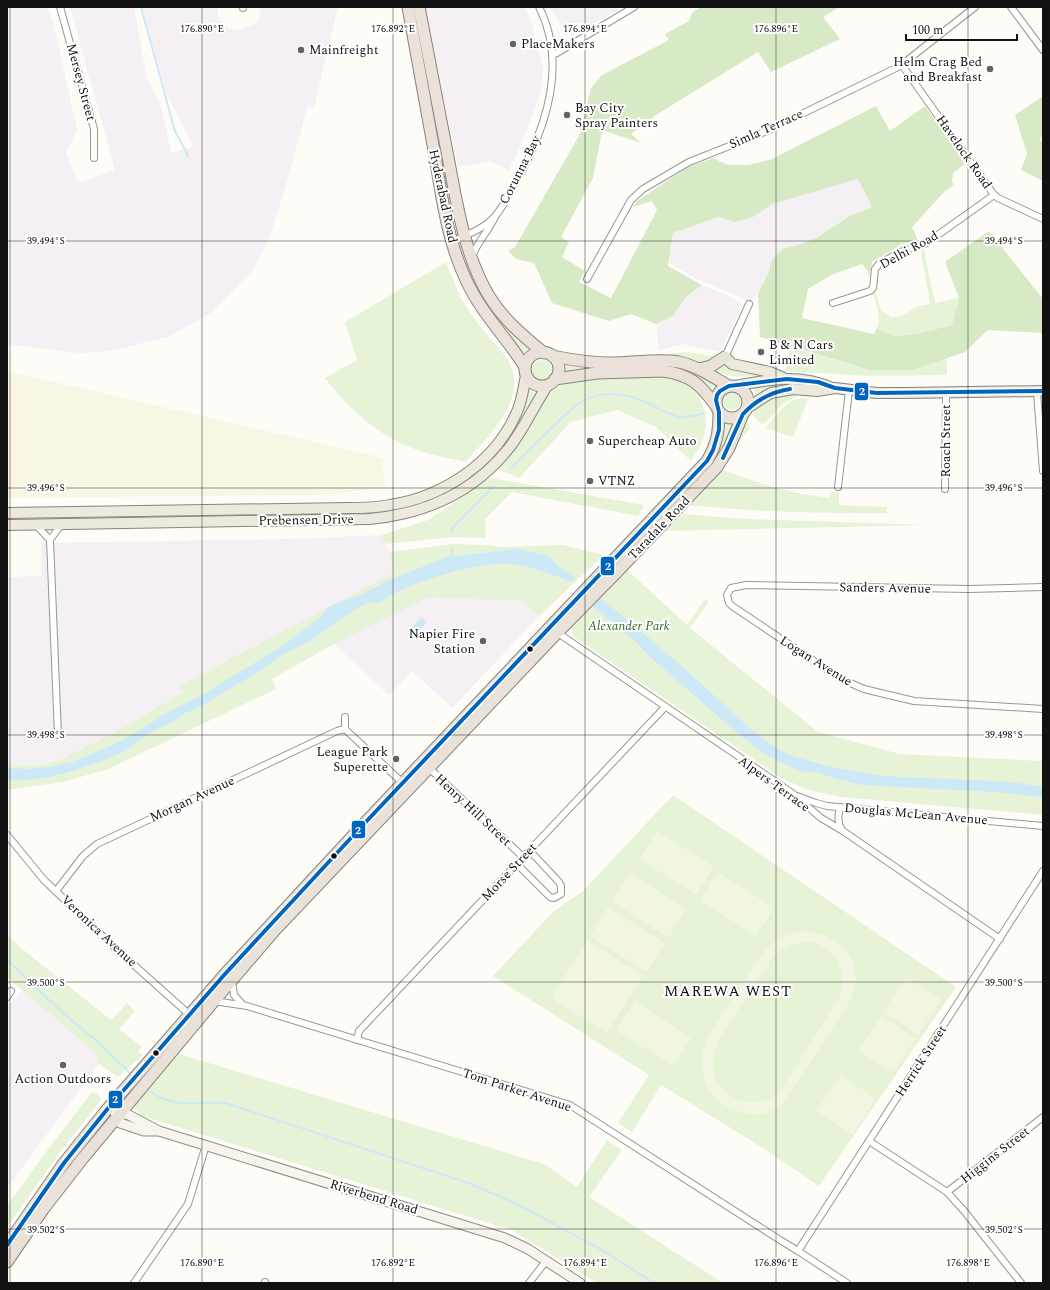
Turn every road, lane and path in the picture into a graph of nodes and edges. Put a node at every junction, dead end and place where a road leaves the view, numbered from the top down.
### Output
1 (60, 7) edge
2 (408, 7) edge
3 (419, 7) edge
4 (539, 7) edge
5 (634, 7) edge
6 (975, 7) edge
7 (1011, 7) edge
8 (1043, 50) edge
9 (552, 55) junction
10 (902, 65) junction
11 (94, 158) dead end
12 (994, 195) junction
13 (496, 216) junction
14 (1043, 218) edge
15 (464, 236) junction
16 (452, 242) junction
17 (472, 258) junction
18 (588, 279) dead end
19 (833, 303) dead end
20 (748, 304) dead end
21 (548, 355) junction
22 (725, 357) junction
23 (699, 369) junction
24 (526, 372) junction
25 (787, 379) junction
26 (551, 382) junction
27 (732, 386) junction
28 (835, 388) junction
29 (849, 390) junction
30 (1040, 391) edge
31 (946, 393) junction
32 (718, 409) junction
33 (745, 411) junction
34 (1043, 471) edge
35 (838, 487) dead end
36 (945, 489) dead end
37 (7, 513) edge
38 (36, 525) junction
39 (61, 525) junction
40 (7, 526) edge
41 (50, 540) junction
42 (1043, 587) edge
43 (729, 590) joint
44 (554, 630) junction
45 (665, 707) junction
46 (1043, 709) edge
47 (345, 717) dead end
48 (345, 729) junction
49 (58, 735) dead end
50 (426, 765) junction
51 (406, 786) junction
52 (792, 793) junction
53 (840, 807) junction
54 (1043, 826) edge
55 (843, 832) junction
56 (7, 835) edge
57 (530, 851) junction
58 (523, 857) junction
59 (517, 864) junction
60 (1043, 871) edge
61 (56, 891) junction
62 (1000, 939) junction
63 (232, 980) junction
64 (214, 1001) junction
65 (242, 1004) junction
66 (193, 1018) junction
67 (357, 1040) junction
68 (109, 1107) junction
69 (118, 1115) junction
70 (1043, 1117) edge
71 (869, 1141) junction
72 (206, 1145) junction
73 (947, 1192) junction
74 (7, 1246) edge
75 (798, 1250) junction
76 (546, 1261) junction
77 (7, 1262) edge
78 (134, 1283) edge
79 (529, 1283) edge
80 (580, 1283) edge
81 (847, 1283) edge
82 (1021, 1283) edge

1 - 11 street, Mersey Street
2 - 16 highway, Hyderabad Road
3 - 15 highway, Hyderabad Road
4 - 9 street, Corunna Bay
5 - 9 street
6 - 10 street, Simla Terrace
7 - 8 street
9 - 13 street, Corunna Bay
10 - 12 street, Havelock Road
10 - 18 street, Simla Terrace
12 - 14 street, Havelock Road
12 - 19 street, Delhi Road
13 - 15 street, Corunna Bay
13 - 17 street, Corunna Bay
15 - 16 street, Corunna Bay
15 - 17 highway, Hyderabad Road
16 - 24 highway, Hyderabad Road
17 - 21 highway, Hyderabad Road
20 - 22 street
21 - 23 highway, Hyderabad Road
21 - 24 highway
21 - 26 highway
22 - 23 highway
22 - 25 main road
23 - 27 highway, Hyderabad Road
24 - 26 highway
24 - 37 main road, Prebensen Drive
25 - 27 main road
25 - 28 main road
26 - 32 highway
26 - 39 main road, Prebensen Drive
27 - 32 highway
27 - 33 highway
28 - 29 main road
28 - 33 main road
29 - 31 main road
29 - 35 street
30 - 31 main road
30 - 34 street
31 - 36 street, Roach Street
32 - 33 highway
32 - 44 highway, Taradale Road
33 - 44 highway, Taradale Road
38 - 39 main road, Prebensen Drive
38 - 40 main road, Prebensen Drive
38 - 41 street
39 - 41 street
41 - 49 street
42 - 43 street, Sanders Avenue
43 - 46 street, Logan Avenue
44 - 45 street, Alpers Terrace
44 - 50 highway, Taradale Road
45 - 52 street, Alpers Terrace
45 - 57 street, Morse Street
47 - 48 street
48 - 51 street
48 - 61 street, Morgan Avenue
50 - 51 highway, Taradale Road
50 - 58 street, Henry Hill Street
51 - 63 highway, Taradale Road
51 - 66 highway, Taradale Road
52 - 53 street, Douglas McLean Avenue
52 - 55 street, Alpers Terrace
53 - 54 street, Douglas McLean Avenue
53 - 55 street
55 - 62 street, Alpers Terrace
56 - 61 street, Veronica Avenue
57 - 58 street, Morse Street
57 - 59 street
58 - 59 street, Morse Street
59 - 67 street, Morse Street
60 - 62 street, Herrick Street
61 - 66 street, Veronica Avenue
62 - 71 street, Herrick Street
63 - 64 highway, Taradale Road
63 - 65 street
64 - 65 street, Tom Parker Avenue
64 - 66 highway, Taradale Road
65 - 67 street, Tom Parker Avenue
66 - 68 highway, Taradale Road
66 - 69 highway, Taradale Road
67 - 75 street, Tom Parker Avenue
68 - 69 street, Riverbend Road
68 - 74 highway, Taradale Road
69 - 72 street, Riverbend Road
69 - 77 highway, Taradale Road
70 - 73 street, Higgins Street
71 - 73 street
71 - 75 street, Herrick Street
72 - 76 street, Riverbend Road
72 - 78 street
73 - 82 street
75 - 81 street, Tom Parker Avenue
76 - 79 street
76 - 80 street, Riverbend Road

